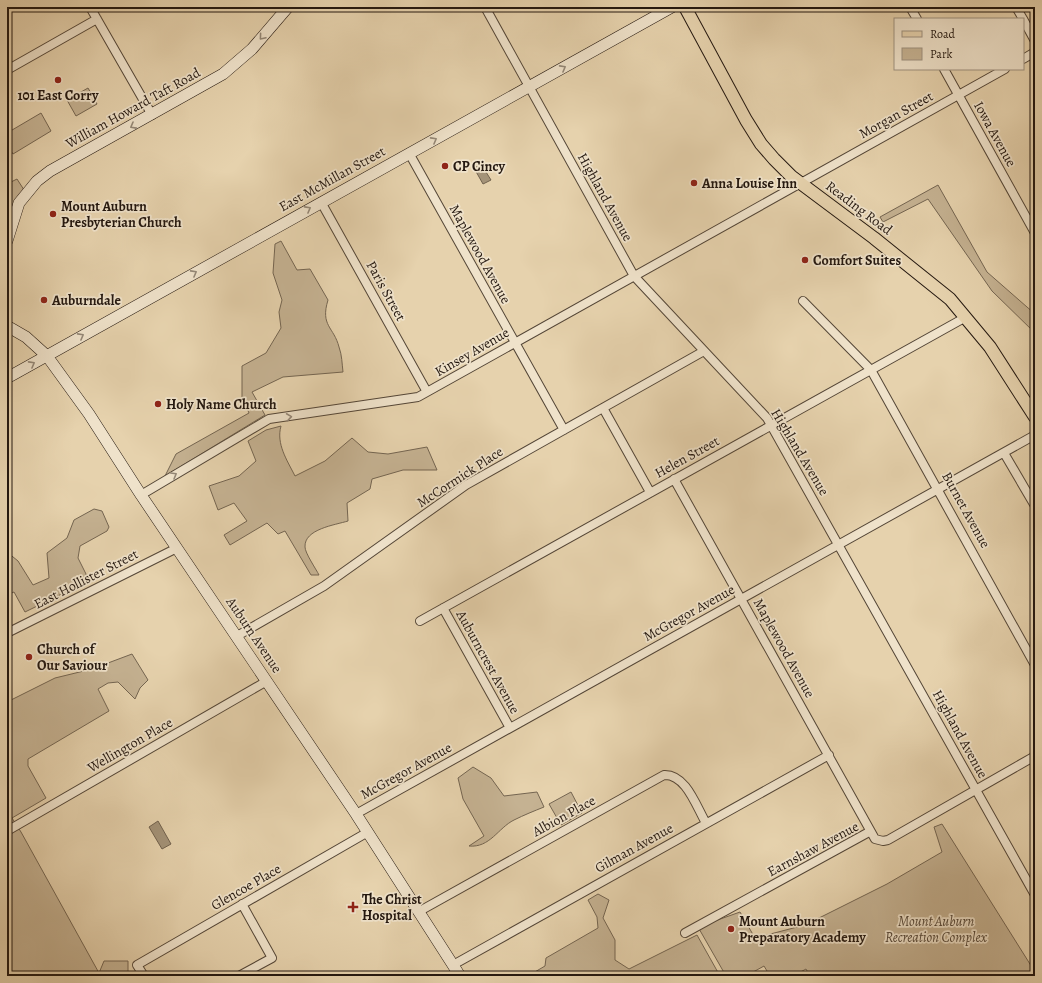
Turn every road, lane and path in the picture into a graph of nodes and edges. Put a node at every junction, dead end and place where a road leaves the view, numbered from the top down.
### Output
1 (90, 7) edge
2 (288, 7) edge
3 (485, 7) edge
4 (672, 7) edge
5 (910, 7) edge
6 (1016, 7) edge
7 (685, 8) edge
8 (916, 18) edge
9 (1022, 18) edge
10 (97, 19) junction
11 (1024, 21) edge
12 (1035, 41) edge
13 (1035, 52) edge
14 (1024, 58) edge
15 (7, 70) edge
16 (945, 70) edge
17 (1002, 70) edge
18 (529, 87) junction
19 (959, 95) junction
20 (152, 115) junction
21 (409, 153) junction
22 (801, 183) junction
23 (321, 202) junction
24 (1035, 232) edge
25 (7, 241) edge
26 (634, 276) junction
27 (803, 301) dead end
28 (966, 317) junction
29 (7, 326) edge
30 (515, 342) junction
31 (704, 351) junction
32 (47, 356) junction
33 (871, 370) junction
34 (7, 378) edge
35 (427, 392) junction
36 (603, 408) junction
37 (1035, 417) edge
38 (771, 425) junction
39 (564, 430) junction
40 (1035, 435) edge
41 (1004, 453) junction
42 (674, 479) junction
43 (937, 490) junction
44 (650, 492) junction
45 (141, 495) junction
46 (1035, 506) edge
47 (839, 544) junction
48 (177, 548) junction
49 (742, 599) junction
50 (443, 608) junction
51 (420, 621) dead end
52 (7, 633) edge
53 (236, 636) junction
54 (1035, 665) edge
55 (267, 681) junction
56 (510, 728) junction
57 (829, 755) junction
58 (1035, 756) edge
59 (976, 789) junction
60 (356, 814) junction
61 (706, 823) junction
62 (7, 831) edge
63 (368, 832) junction
64 (869, 832) junction
65 (1035, 895) edge
66 (242, 904) junction
67 (418, 912) junction
68 (685, 933) dead end
69 (453, 965) junction
70 (144, 976) edge
71 (239, 976) edge
72 (460, 976) edge

1 - 10 street
2 -> 20 main road, William Howard Taft Road
3 - 18 street, Highland Avenue
18 -> 4 main road, East McMillan Street
5 - 8 street
6 - 9 street
7 - 22 main road, Reading Road
10 - 15 street
10 - 20 street
11 - 12 street
13 - 14 street
16 - 19 street, Iowa Avenue
17 - 19 street, Morgan Street
21 -> 18 main road, East McMillan Street
18 - 26 street, Highland Avenue
19 - 22 street, Morgan Street
19 - 24 street, Iowa Avenue
20 -> 25 main road, William Howard Taft Road
21 - 23 main road, East McMillan Street
21 - 30 street, Maplewood Avenue
22 - 26 street, Kinsey Avenue
22 - 28 main road, Reading Road
32 -> 23 main road, East McMillan Street
23 - 35 street, Paris Street
26 - 30 street, Kinsey Avenue
26 - 31 street, Highland Avenue
27 - 33 street, Burnet Avenue
28 - 33 street, Helen Street
28 - 37 main road, Reading Road
29 - 32 main road, Auburn Avenue
30 - 35 street, Kinsey Avenue
30 - 39 street, Maplewood Avenue
31 - 36 street, McCormick Place
31 - 38 street, Highland Avenue
34 -> 32 main road, East McMillan Street
32 - 45 main road, Auburn Avenue
33 - 38 street, Helen Street
33 - 43 street, Burnet Avenue
45 -> 35 street, Kinsey Avenue
36 - 39 street, McCormick Place
36 - 44 street
38 - 42 street, Helen Street
38 - 47 street, Highland Avenue
39 - 53 street, McCormick Place
40 - 41 street, McGregor Avenue
41 - 43 street, McGregor Avenue
41 - 46 street
42 - 44 street, Helen Street
42 - 49 street, Maplewood Avenue
43 - 47 street, McGregor Avenue
43 - 54 street, Burnet Avenue
44 - 50 street, Helen Street
45 - 48 main road, Auburn Avenue
47 - 49 street, McGregor Avenue
47 - 59 street, Highland Avenue
48 - 52 street, East Hollister Street
48 - 53 main road, Auburn Avenue
49 - 56 street, McGregor Avenue
49 - 57 street, Maplewood Avenue
50 - 51 street, Helen Street
50 - 56 street, Auburncrest Avenue
53 - 55 main road, Auburn Avenue
55 - 60 main road, Auburn Avenue
55 - 62 street, Wellington Place
56 - 60 street, McGregor Avenue
57 - 61 street, Gilman Avenue
57 - 64 street, Maplewood Avenue
58 - 59 street, Earnshaw Avenue
59 - 64 street, Earnshaw Avenue
59 - 65 street, Highland Avenue
60 - 63 main road, Auburn Avenue
61 - 67 street, Albion Place
61 - 69 street, Gilman Avenue
63 - 66 street, Glencoe Place
63 - 67 main road, Auburn Avenue
64 - 68 street, Earnshaw Avenue
66 - 70 street, Glencoe Place
66 - 71 street
67 - 69 main road, Auburn Avenue
69 - 72 main road, Auburn Avenue

